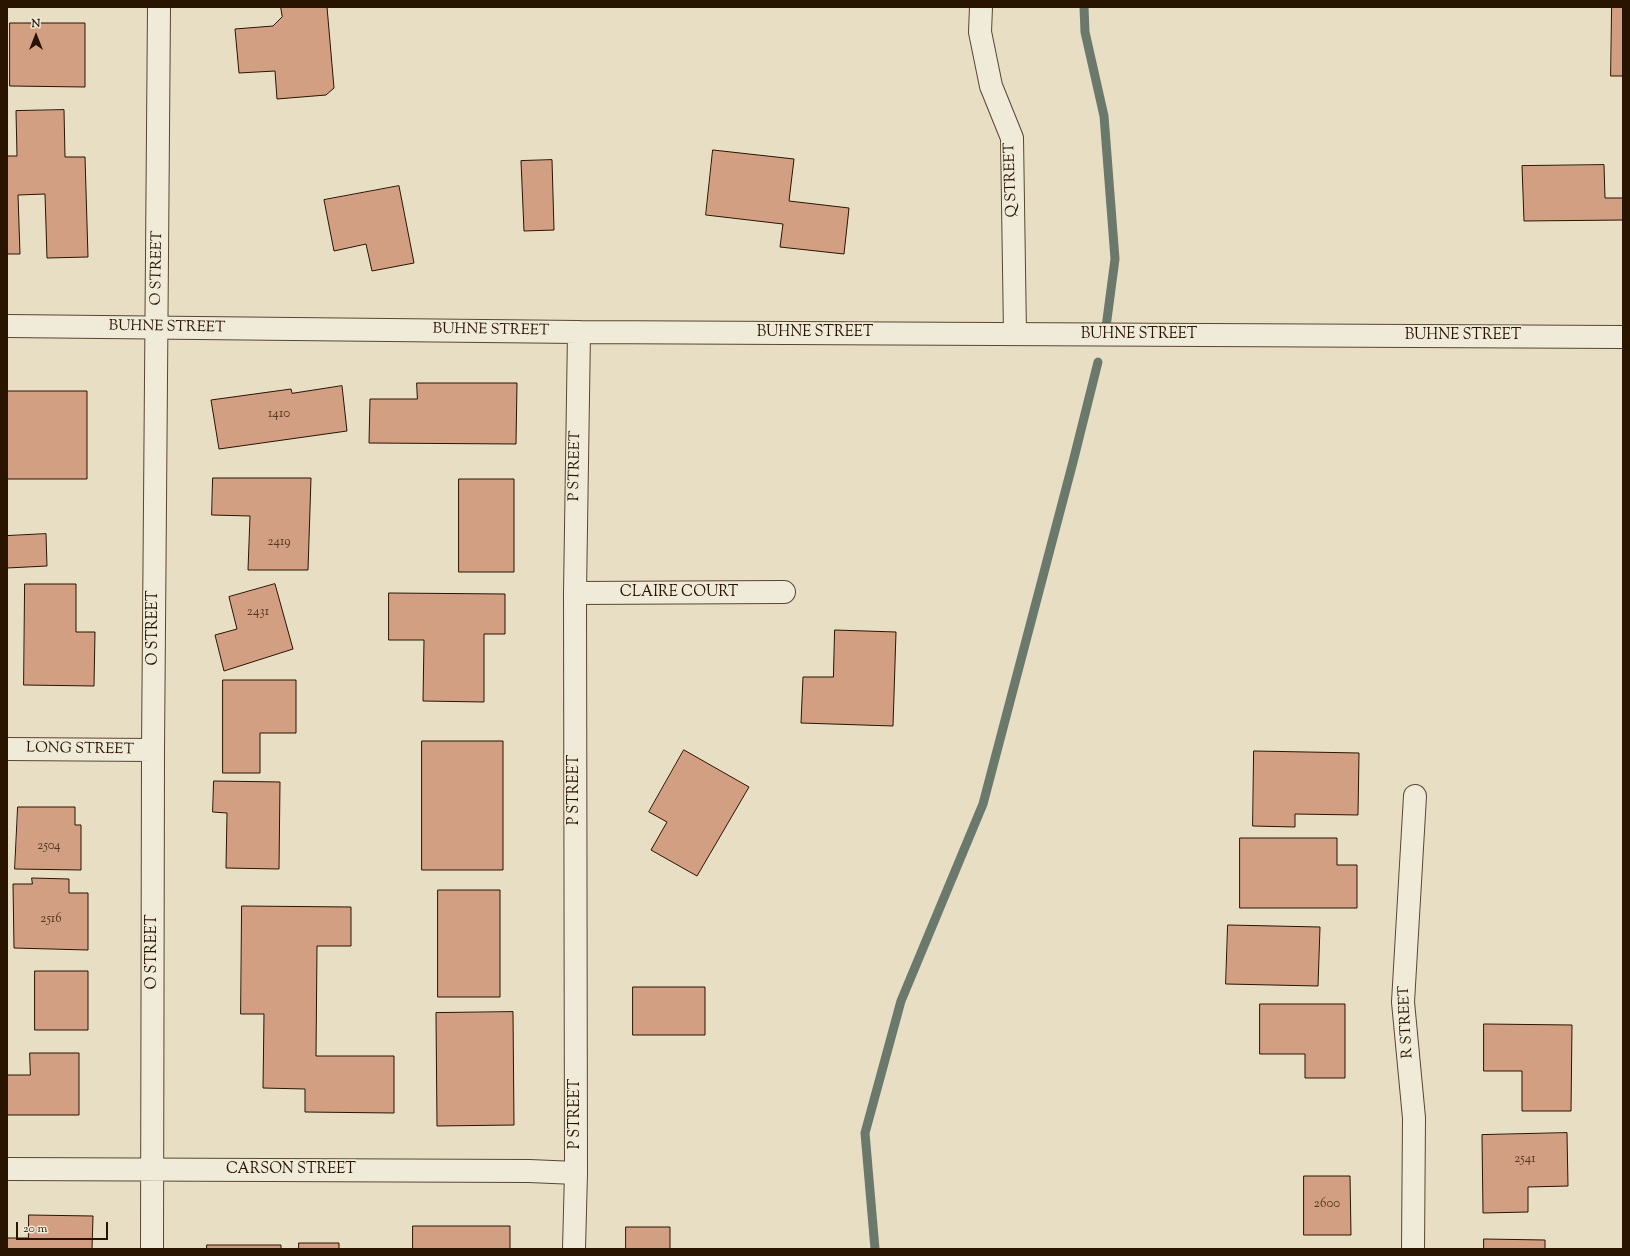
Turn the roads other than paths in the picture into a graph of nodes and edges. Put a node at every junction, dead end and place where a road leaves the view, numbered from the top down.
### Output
1 (159, 7) edge
2 (981, 7) edge
3 (7, 326) edge
4 (157, 328) junction
5 (578, 332) junction
6 (1015, 334) junction
7 (1623, 337) edge
8 (784, 592) dead end
9 (575, 593) junction
10 (7, 749) edge
11 (153, 750) junction
12 (1415, 796) dead end
13 (7, 1169) edge
14 (153, 1169) junction
15 (576, 1173) junction
16 (152, 1249) edge
17 (574, 1249) edge
18 (1413, 1249) edge

1 - 4 street, O STREET
2 - 6 street, Q STREET
3 - 4 street, BUHNE STREET
4 - 5 street, BUHNE STREET
4 - 11 street, O STREET
5 - 6 street, BUHNE STREET
5 - 9 street, P STREET
6 - 7 street, BUHNE STREET
8 - 9 street, CLAIRE COURT
9 - 15 street, P STREET
10 - 11 street, LONG STREET
11 - 14 street, O STREET
12 - 18 street, R STREET
13 - 14 street, CARSON STREET
14 - 15 street, CARSON STREET
14 - 16 street, O STREET
15 - 17 street, P STREET

